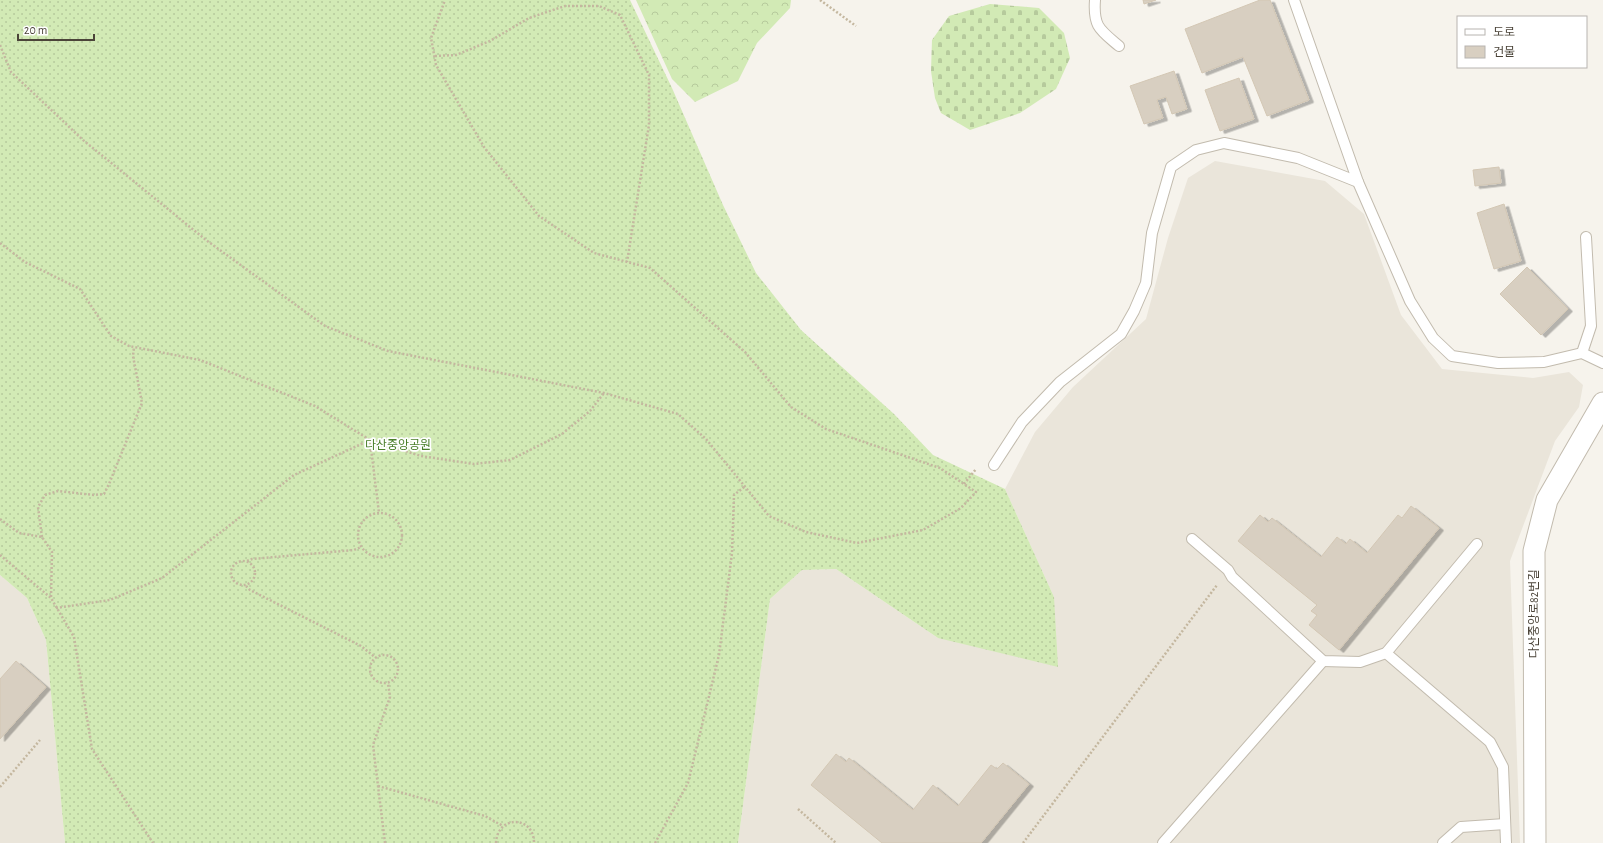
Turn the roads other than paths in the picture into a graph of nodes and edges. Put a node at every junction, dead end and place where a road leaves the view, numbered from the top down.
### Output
1 (1095, 0) edge
2 (1294, 0) edge
3 (1119, 46) dead end
4 (1358, 182) junction
5 (1586, 236) dead end
6 (1582, 353) junction
7 (1603, 363) edge
8 (1603, 402) edge
9 (994, 465) dead end
10 (1192, 539) dead end
11 (1477, 544) dead end
12 (1386, 653) junction
13 (1322, 661) junction
14 (1505, 824) junction
15 (1163, 843) edge
16 (1442, 843) edge
17 (1506, 843) edge
18 (1535, 843) edge

1 - 3 lane
2 - 4 lane
4 - 6 lane
4 - 9 lane
5 - 6 lane
6 - 7 lane
8 - 18 street, 다산중앙로82번길
10 - 13 lane
11 - 12 lane
12 - 13 lane
12 - 14 lane
13 - 15 lane
14 - 16 lane
14 - 17 lane

